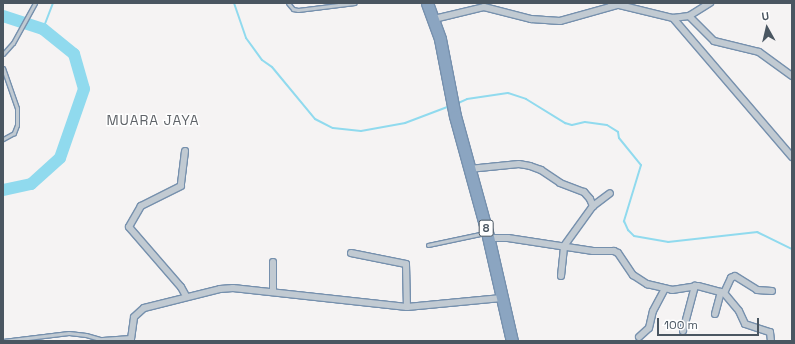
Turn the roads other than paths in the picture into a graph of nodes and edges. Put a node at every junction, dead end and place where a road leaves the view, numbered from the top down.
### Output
1 (35, 3) edge
2 (288, 3) edge
3 (355, 3) edge
4 (427, 3) edge
5 (611, 3) edge
6 (710, 3) edge
7 (619, 5) junction
8 (689, 16) junction
9 (674, 18) junction
10 (434, 19) junction
11 (3, 54) edge
12 (3, 68) edge
13 (792, 76) edge
14 (3, 139) edge
15 (185, 151) dead end
16 (792, 157) edge
17 (469, 169) junction
18 (610, 193) dead end
19 (593, 206) junction
20 (488, 235) junction
21 (428, 245) dead end
22 (564, 246) junction
23 (351, 253) dead end
24 (272, 262) dead end
25 (561, 276) dead end
26 (695, 286) junction
27 (664, 290) junction
28 (772, 291) dead end
29 (273, 292) junction
30 (722, 292) junction
31 (186, 296) junction
32 (502, 298) junction
33 (407, 307) junction
34 (715, 314) dead end
35 (683, 331) dead end
36 (639, 337) dead end
37 (3, 341) edge
38 (103, 341) edge
39 (512, 341) edge
40 (771, 341) edge

1 - 11 lane
2 - 3 lane
4 - 10 highway, 8
5 - 7 street
6 - 8 street
7 - 9 street
7 - 10 street
8 - 9 street
8 - 13 street
9 - 16 street
10 - 17 highway, 8
12 - 14 lane
15 - 31 street
17 - 19 street
17 - 20 highway, 8
18 - 19 street
19 - 22 street
20 - 21 lane
20 - 22 street
20 - 32 highway, 8
22 - 25 street
22 - 27 street
23 - 33 street
24 - 29 street
26 - 27 street
26 - 30 street
26 - 35 street
27 - 36 street
28 - 30 street
29 - 31 street
29 - 33 street
30 - 34 street
30 - 40 street
31 - 38 street
32 - 33 street
32 - 39 highway, 8
37 - 38 lane

